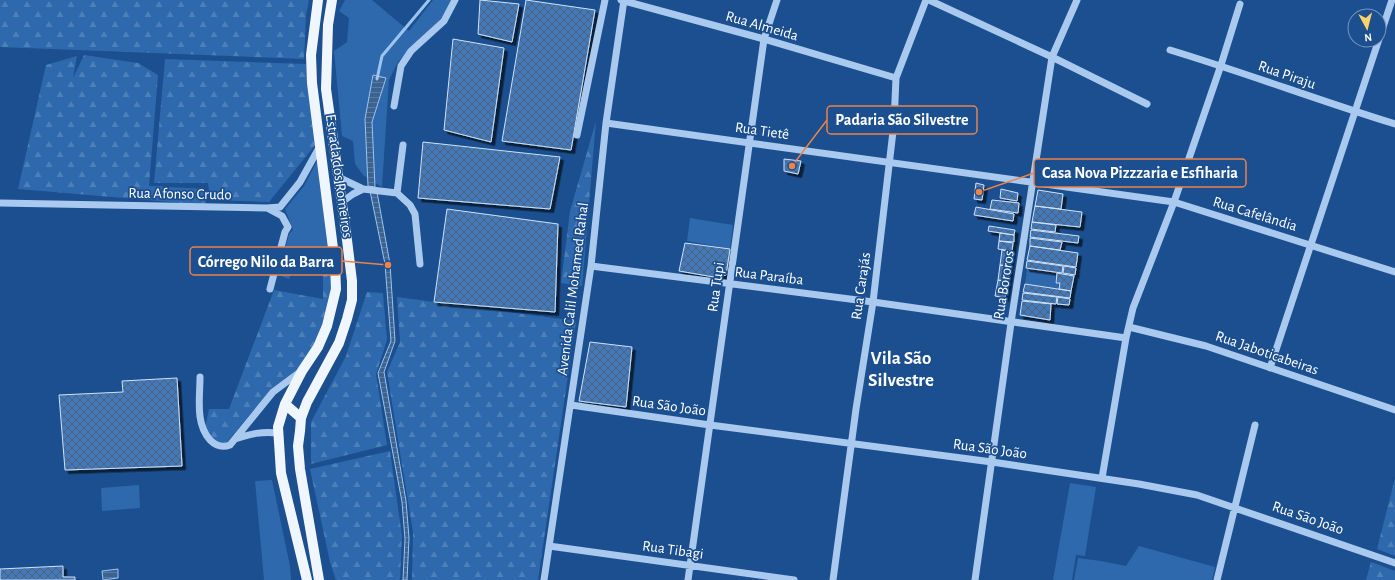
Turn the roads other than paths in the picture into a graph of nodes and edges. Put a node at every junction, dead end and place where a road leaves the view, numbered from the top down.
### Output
1 (318, 0) edge
2 (332, 0) edge
3 (455, 0) edge
4 (605, 0) edge
5 (623, 0) edge
6 (777, 0) edge
7 (927, 0) edge
8 (1077, 0) edge
9 (1392, 0) edge
10 (1240, 4) dead end
11 (764, 39) junction
12 (1170, 50) dead end
13 (1052, 57) junction
14 (1221, 65) junction
15 (896, 78) junction
16 (1147, 104) dead end
17 (394, 106) dead end
18 (1355, 112) junction
19 (606, 123) junction
20 (1395, 124) edge
21 (577, 135) dead end
22 (750, 143) junction
23 (403, 145) dead end
24 (320, 146) junction
25 (890, 162) junction
26 (338, 177) junction
27 (1033, 183) junction
28 (365, 189) junction
29 (397, 193) junction
30 (342, 202) junction
31 (1174, 202) junction
32 (0, 203) edge
33 (267, 208) junction
34 (1311, 245) junction
35 (420, 264) dead end
36 (591, 266) junction
37 (1395, 272) edge
38 (729, 284) junction
39 (270, 289) dead end
40 (873, 302) junction
41 (1011, 322) junction
42 (1129, 327) junction
43 (1126, 338) junction
44 (1270, 368) junction
45 (302, 371) junction
46 (200, 377) dead end
47 (285, 404) junction
48 (571, 405) junction
49 (1395, 410) edge
50 (301, 418) junction
51 (710, 425) junction
52 (1255, 425) dead end
53 (278, 433) junction
54 (234, 440) junction
55 (851, 443) junction
56 (992, 462) junction
57 (1102, 478) junction
58 (1235, 507) junction
59 (549, 546) junction
60 (1395, 563) edge
61 (690, 565) junction
62 (307, 580) edge
63 (319, 580) edge
64 (544, 580) edge
65 (688, 580) edge
66 (794, 580) edge
67 (833, 580) edge
68 (975, 580) edge
69 (1217, 580) edge

1 - 24 main road, Estrada dos Romeiros
2 - 26 main road, Estrada dos Romeiros
3 - 17 street
4 - 21 street
5 - 11 street, Rua Almeida
5 - 19 street, Avenida Calil Mohamed Rahal
6 - 11 street, Rua Tupi
7 - 13 street
7 - 15 street, Rua Carajás
8 - 13 street, Rua Bororos
9 - 18 street
10 - 14 street
11 - 15 street, Rua Almeida
11 - 22 street, Rua Tupi
12 - 14 street, Rua Piraju
13 - 16 street
13 - 27 street, Rua Bororos
14 - 18 street, Rua Piraju
14 - 31 street
15 - 25 street, Rua Carajás
18 - 20 street, Rua Piraju
18 - 34 street
19 - 22 street, Rua Tietê
19 - 36 street, Avenida Calil Mohamed Rahal
22 - 25 street, Rua Tietê
22 - 38 street, Rua Tupi
23 - 29 street
24 - 33 street
24 - 45 main road, Estrada dos Romeiros
25 - 27 street, Rua Tietê
25 - 40 street, Rua Carajás
26 - 28 street
26 - 30 main road, Estrada dos Romeiros
27 - 31 street, Rua Cafelândia
27 - 41 street, Rua Bororos
28 - 29 street
28 - 30 street
29 - 35 street
30 - 50 main road, Estrada dos Romeiros
31 - 34 street, Rua Cafelândia
31 - 42 street
32 - 33 street, Rua Afonso Crudo
33 - 39 street
34 - 37 street, Rua Cafelândia
34 - 44 street
36 - 38 street, Rua Paraíba
36 - 48 street, Avenida Calil Mohamed Rahal
38 - 40 street, Rua Paraíba
38 - 51 street, Rua Tupi
40 - 41 street
40 - 55 street, Rua Carajás
41 - 43 street
41 - 56 street, Rua Bororos
42 - 43 street
42 - 44 street, Rua Jaboticabeiras
43 - 57 street
44 - 49 street, Rua Jaboticabeiras
45 - 47 main road, Estrada dos Romeiros
45 - 54 street
46 - 54 street
47 - 50 main road
47 - 53 main road, Estrada dos Romeiros
48 - 51 street, Rua São João
48 - 59 street, Avenida Calil Mohamed Rahal
50 - 63 main road, Estrada dos Romeiros
51 - 55 street, Rua São João
51 - 61 street, Rua Tupi
52 - 58 street
53 - 54 street
53 - 62 main road, Estrada dos Romeiros
55 - 56 street, Rua São João
55 - 67 street, Rua Carajás
56 - 57 street, Rua São João
56 - 68 street, Rua Bororos
57 - 58 street, Rua São João
58 - 60 street, Rua São João
58 - 69 street
59 - 61 street, Rua Tibagi
59 - 64 street, Avenida Calil Mohamed Rahal
61 - 65 street, Rua Tupi
61 - 66 street, Rua Tibagi

